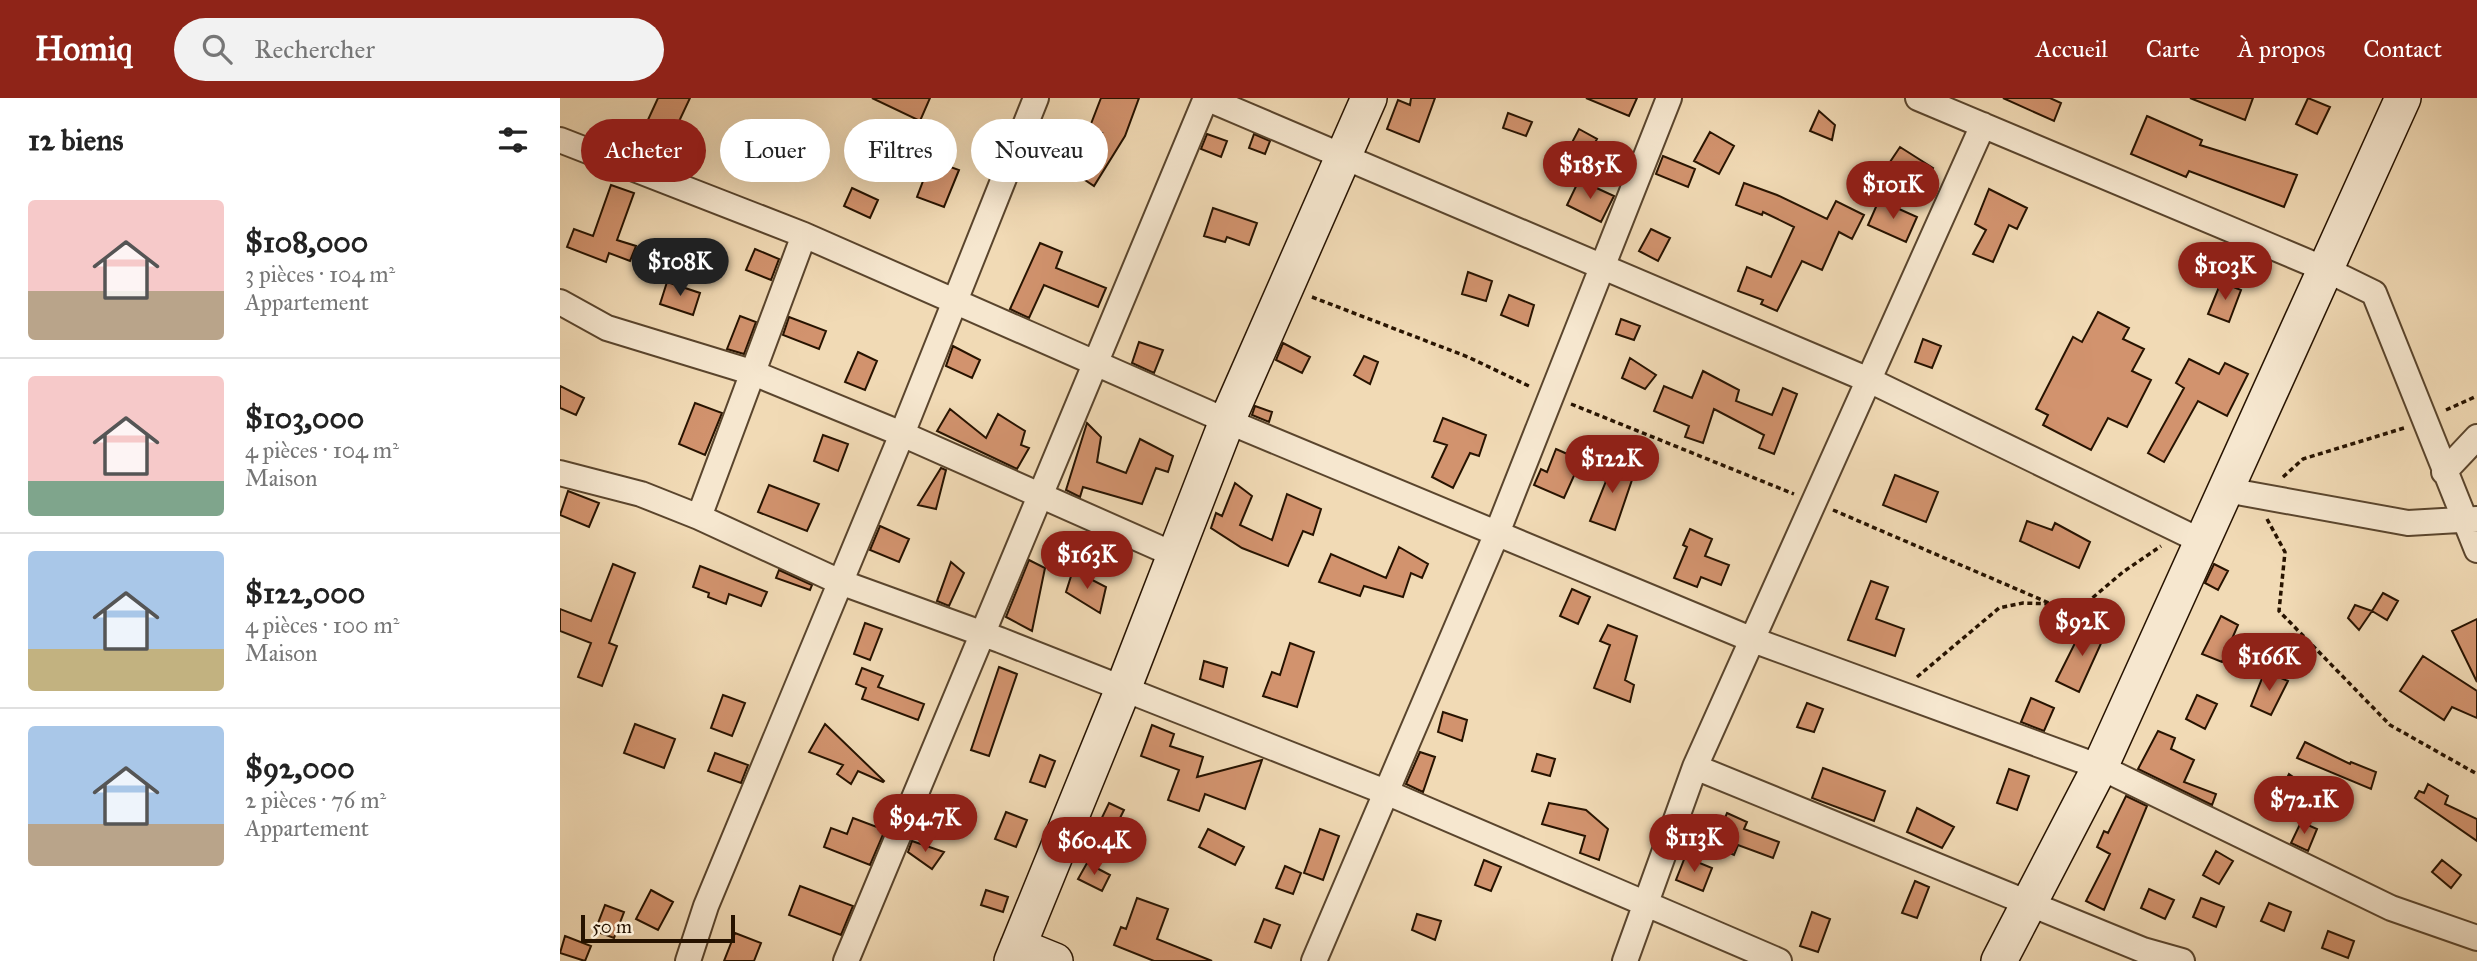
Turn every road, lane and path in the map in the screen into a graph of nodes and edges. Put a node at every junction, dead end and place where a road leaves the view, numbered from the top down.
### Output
1 (1035, 98) edge
2 (1206, 98) edge
3 (1369, 98) edge
4 (1669, 98) edge
5 (1918, 98) edge
6 (2403, 98) edge
7 (1983, 125) junction
8 (560, 140) edge
9 (1345, 157) junction
10 (804, 235) junction
11 (1600, 266) junction
12 (2327, 270) junction
13 (1282, 298) junction
14 (560, 302) edge
15 (954, 304) junction
16 (1093, 363) junction
17 (751, 372) junction
18 (1871, 381) junction
19 (1550, 396) junction
20 (1227, 421) junction
21 (902, 434) junction
22 (2477, 437) edge
23 (2371, 438) dead end
24 (2444, 472) junction
25 (560, 473) edge
26 (2240, 493) junction
27 (1039, 495) junction
28 (1815, 503) junction
29 (699, 517) junction
30 (2472, 520) edge
31 (1497, 533) junction
32 (2193, 537) junction
33 (2477, 550) edge
34 (1175, 555) junction
35 (840, 582) junction
36 (2049, 603) junction
37 (982, 633) junction
38 (1753, 640) junction
39 (1124, 689) junction
40 (1906, 696) junction
41 (1695, 767) junction
42 (2100, 767) junction
43 (2477, 774) edge
44 (1388, 793) junction
45 (2029, 902) junction
46 (1647, 904) junction
47 (2477, 938) edge
48 (1015, 953) edge
49 (688, 961) edge
50 (846, 961) edge
51 (1055, 961) edge
52 (1314, 961) edge
53 (1625, 961) edge
54 (1779, 961) edge
55 (1999, 961) edge
56 (2182, 961) edge

1 - 15 street
2 - 9 street
2 - 16 street
3 - 9 street
4 - 11 street
5 - 7 street
6 - 12 street
7 - 12 street
7 - 18 street
8 - 10 street
9 - 11 street
9 - 13 street
10 - 15 street
10 - 17 street
11 - 18 street
11 - 19 street
12 - 24 street
12 - 26 street
13 - 19 path
13 - 20 street
14 - 17 street
15 - 16 street
15 - 21 street
16 - 20 street
16 - 27 street
17 - 21 street
17 - 29 street
18 - 28 street
18 - 32 street
19 - 28 path
19 - 31 street
20 - 31 street
20 - 34 street
21 - 27 street
21 - 35 street
22 - 24 street
23 - 26 path
24 - 30 street
25 - 29 street
26 - 30 street
26 - 32 street
26 - 43 path
27 - 34 street
27 - 37 street
28 - 36 path
28 - 38 street
29 - 35 street
30 - 33 street
31 - 38 street
31 - 44 street
32 - 36 path
32 - 42 street
34 - 39 street
35 - 37 street
35 - 49 street
36 - 40 path
37 - 39 street
37 - 50 street
38 - 40 street
38 - 41 street
39 - 44 street
39 - 48 street
40 - 42 street
41 - 45 street
41 - 46 street
42 - 45 street
42 - 47 street
44 - 46 street
44 - 52 street
45 - 55 street
45 - 56 street
46 - 53 street
46 - 54 street
48 - 51 street

